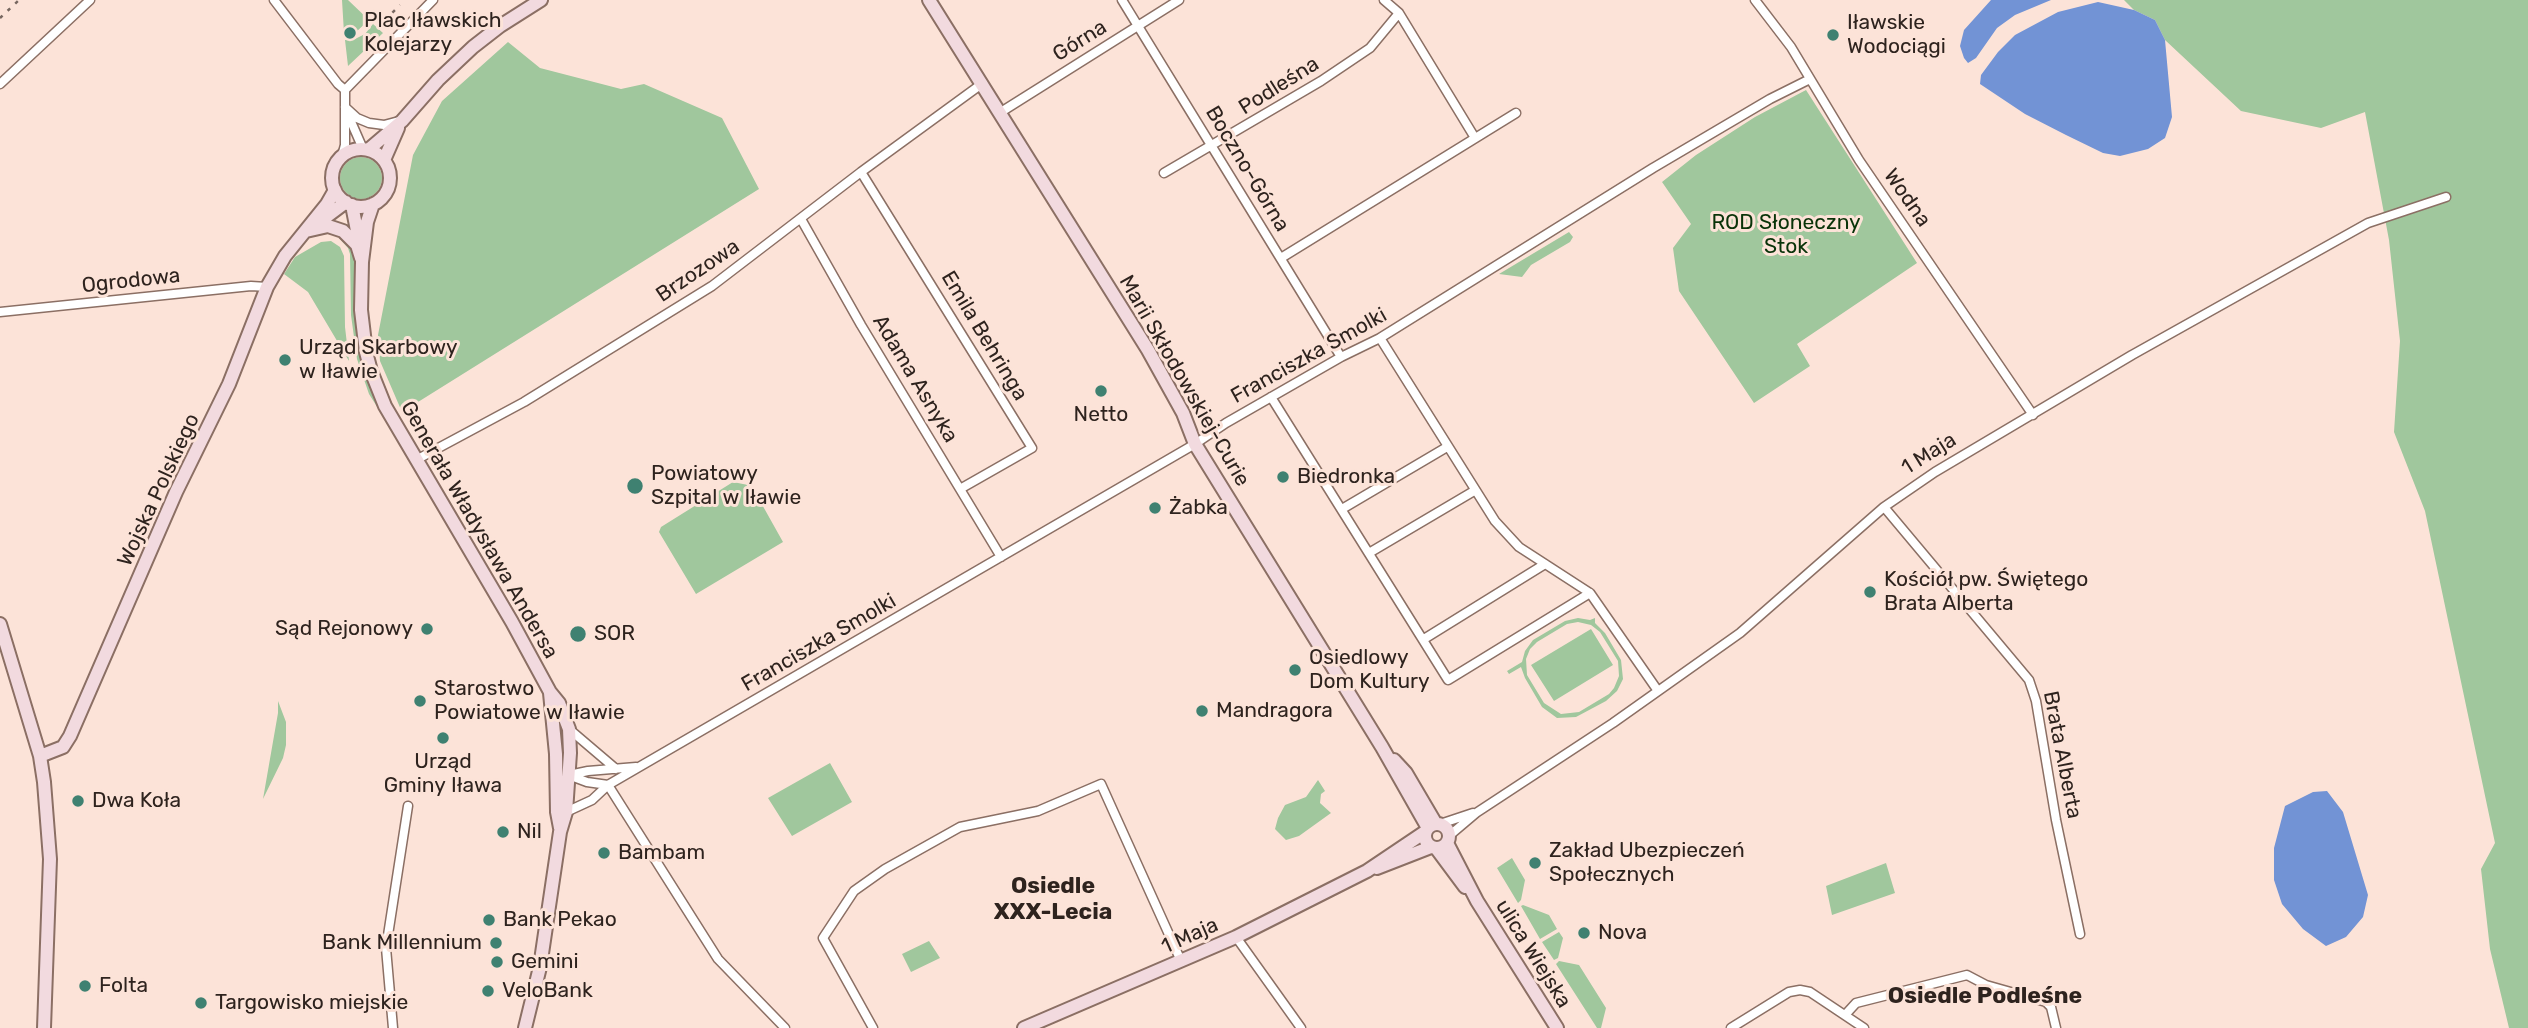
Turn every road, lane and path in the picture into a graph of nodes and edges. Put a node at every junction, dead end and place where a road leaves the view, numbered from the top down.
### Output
1 (90, 0) edge
2 (274, 0) edge
3 (433, 0) edge
4 (541, 0) edge
5 (929, 0) edge
6 (1122, 0) edge
7 (1179, 0) edge
8 (1384, 0) edge
9 (1755, 0) edge
10 (1399, 13) junction
11 (1138, 25) junction
12 (1810, 79) junction
13 (982, 83) junction
14 (0, 84) edge
15 (345, 90) junction
16 (345, 107) junction
17 (1001, 111) junction
18 (1516, 113) dead end
19 (402, 121) junction
20 (1475, 138) junction
21 (1213, 146) junction
22 (366, 150) junction
23 (342, 156) junction
24 (383, 160) junction
25 (860, 172) junction
26 (1164, 173) dead end
27 (335, 190) junction
28 (2446, 197) dead end
29 (349, 204) junction
30 (373, 204) junction
31 (801, 219) junction
32 (306, 231) junction
33 (1281, 258) junction
34 (362, 262) junction
35 (267, 286) junction
36 (0, 312) edge
37 (1380, 338) junction
38 (1340, 358) junction
39 (1271, 397) junction
40 (2033, 415) junction
41 (1195, 444) junction
42 (1447, 447) junction
43 (416, 460) junction
44 (960, 489) junction
45 (1474, 491) junction
46 (1884, 507) junction
47 (1342, 509) junction
48 (1369, 553) junction
49 (1001, 556) junction
50 (1545, 564) junction
51 (1590, 593) junction
52 (0, 624) edge
53 (1424, 639) junction
54 (1658, 691) junction
55 (550, 692) junction
56 (569, 729) junction
57 (40, 756) junction
58 (641, 767) junction
59 (616, 769) junction
60 (564, 774) junction
61 (608, 785) junction
62 (408, 806) dead end
63 (566, 812) junction
64 (1476, 813) junction
65 (1432, 827) junction
66 (560, 832) junction
67 (1441, 843) junction
68 (1367, 871) junction
69 (2080, 934) dead end
70 (1236, 937) junction
71 (1181, 961) junction
72 (1846, 1014) junction
73 (44, 1028) edge
74 (393, 1028) edge
75 (525, 1028) edge
76 (785, 1028) edge
77 (873, 1028) edge
78 (1024, 1028) edge
79 (1301, 1028) edge
80 (1557, 1028) edge
81 (1731, 1028) edge
82 (1864, 1028) edge
83 (2056, 1028) edge

1 - 14 street
2 - 15 street
3 - 15 street
4 - 19 street
5 - 13 street, Marii Skłodowskiej-Curie
6 - 11 street, Boczno-Górna
7 - 11 street, Górna
8 - 10 street
9 - 12 street, Wodna
10 - 20 street
10 - 21 street, Podleśna
11 - 17 street, Górna
11 - 21 street, Boczno-Górna
12 - 37 street, Franciszka Smolki
12 - 40 street, Wodna
13 - 17 street, Marii Skłodowskiej-Curie
13 - 25 street, Brzozowa
15 - 16 street
16 - 19 street
16 - 22 street
16 - 23 street
17 - 41 street, Marii Skłodowskiej-Curie
18 - 20 street
19 - 22 street
19 - 24 street
20 - 33 street
21 - 26 street, Podleśna
21 - 33 street, Boczno-Górna
22 - 23 street
22 - 24 street
23 - 27 street
24 - 30 street
25 - 31 street, Brzozowa
25 - 44 street, Emila Behringa
27 - 29 street
27 - 32 street, Wojska Polskiego
28 - 40 street, 1 Maja
29 - 30 street
29 - 32 street, Wojska Polskiego
29 - 34 street, Generała Władysława Andersa
30 - 34 street, Generała Władysława Andersa
31 - 43 street, Brzozowa
31 - 44 street, Adama Asnyka
32 - 34 street
32 - 35 street, Wojska Polskiego
33 - 38 street, Boczno-Górna
34 - 43 street, Generała Władysława Andersa
35 - 36 street, Ogrodowa
35 - 57 street, Wojska Polskiego
37 - 38 street, Franciszka Smolki
37 - 42 street
38 - 39 street, Franciszka Smolki
39 - 41 street, Franciszka Smolki
39 - 47 street
40 - 46 street, 1 Maja
41 - 49 street, Franciszka Smolki
41 - 65 street, Marii Skłodowskiej-Curie
42 - 45 street
42 - 47 street
43 - 55 street, Generała Władysława Andersa
44 - 49 street, Adama Asnyka
45 - 48 street
45 - 50 street
46 - 54 street, 1 Maja
46 - 69 street, Brata Alberta
47 - 48 street
48 - 53 street
49 - 58 street, Franciszka Smolki
50 - 51 street
50 - 53 street
51 - 53 street
51 - 54 street
52 - 57 street
54 - 64 street, 1 Maja
55 - 56 street, Generała Władysława Andersa
55 - 60 street, Generała Władysława Andersa
56 - 59 street
56 - 60 street, Generała Władysława Andersa
57 - 73 street
58 - 59 street, Franciszka Smolki
58 - 61 street, Franciszka Smolki
59 - 60 street, Franciszka Smolki
60 - 61 street
60 - 63 street
60 - 66 street
61 - 63 street, Franciszka Smolki
61 - 76 street
62 - 74 street
63 - 66 street
64 - 65 street, 1 Maja
64 - 67 street, 1 Maja
65 - 67 street
65 - 67 street
65 - 68 street, 1 Maja
66 - 75 street
67 - 68 street, 1 Maja
67 - 80 street, ulica Wiejska
68 - 70 street, 1 Maja
70 - 71 street, 1 Maja
70 - 79 street
71 - 77 street
71 - 78 street, 1 Maja
72 - 81 street
72 - 82 street
72 - 83 street

